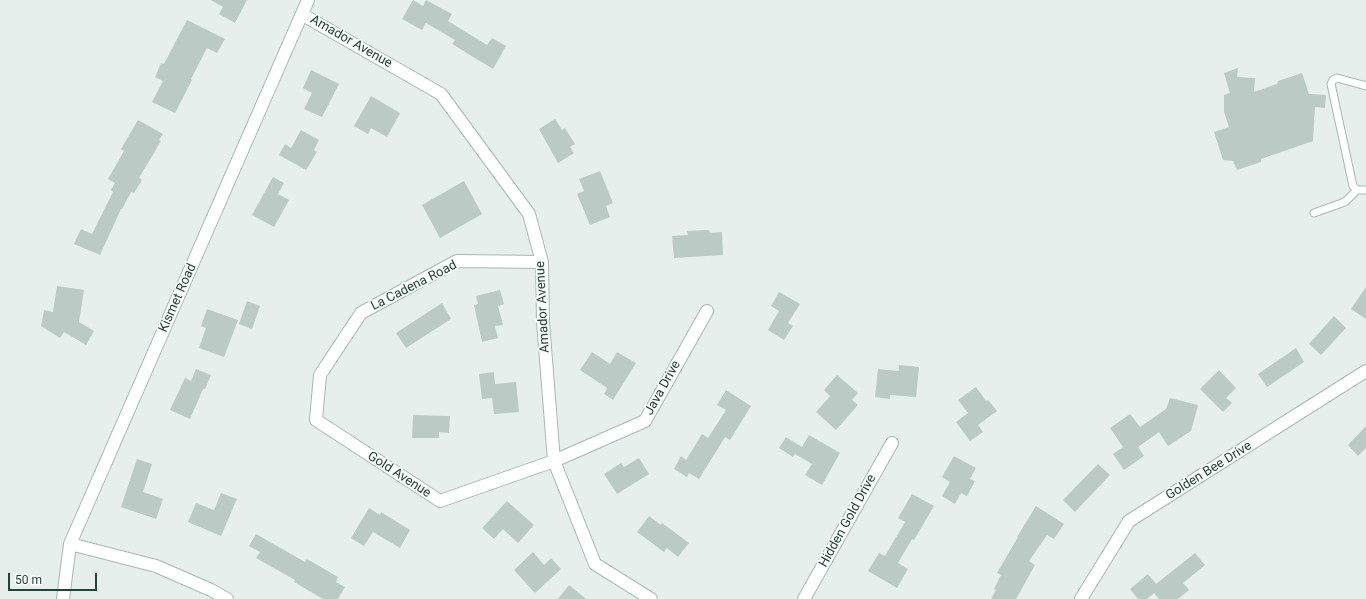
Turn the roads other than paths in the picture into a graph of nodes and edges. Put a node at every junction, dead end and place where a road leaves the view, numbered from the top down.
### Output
1 (308, 0) edge
2 (303, 15) junction
3 (1366, 86) edge
4 (1357, 190) junction
5 (1366, 190) edge
6 (1314, 213) dead end
7 (542, 262) junction
8 (707, 311) dead end
9 (1366, 371) edge
10 (320, 375) joint
11 (892, 443) dead end
12 (554, 461) junction
13 (70, 544) junction
14 (63, 599) edge
15 (226, 599) edge
16 (651, 599) edge
17 (804, 599) edge
18 (1081, 599) edge

1 - 2 street, Kismet Road
2 - 7 street, Amador Avenue
2 - 13 street, Kismet Road
3 - 4 lane
4 - 5 lane
4 - 6 lane
7 - 10 street, La Cadena Road
7 - 12 street, Amador Avenue
8 - 12 street, Java Drive
9 - 18 street, Golden Bee Drive
10 - 12 street, Gold Avenue
11 - 17 street, Hidden Gold Drive
12 - 16 street, Amador Avenue
13 - 14 street, Kismet Road
13 - 15 street

